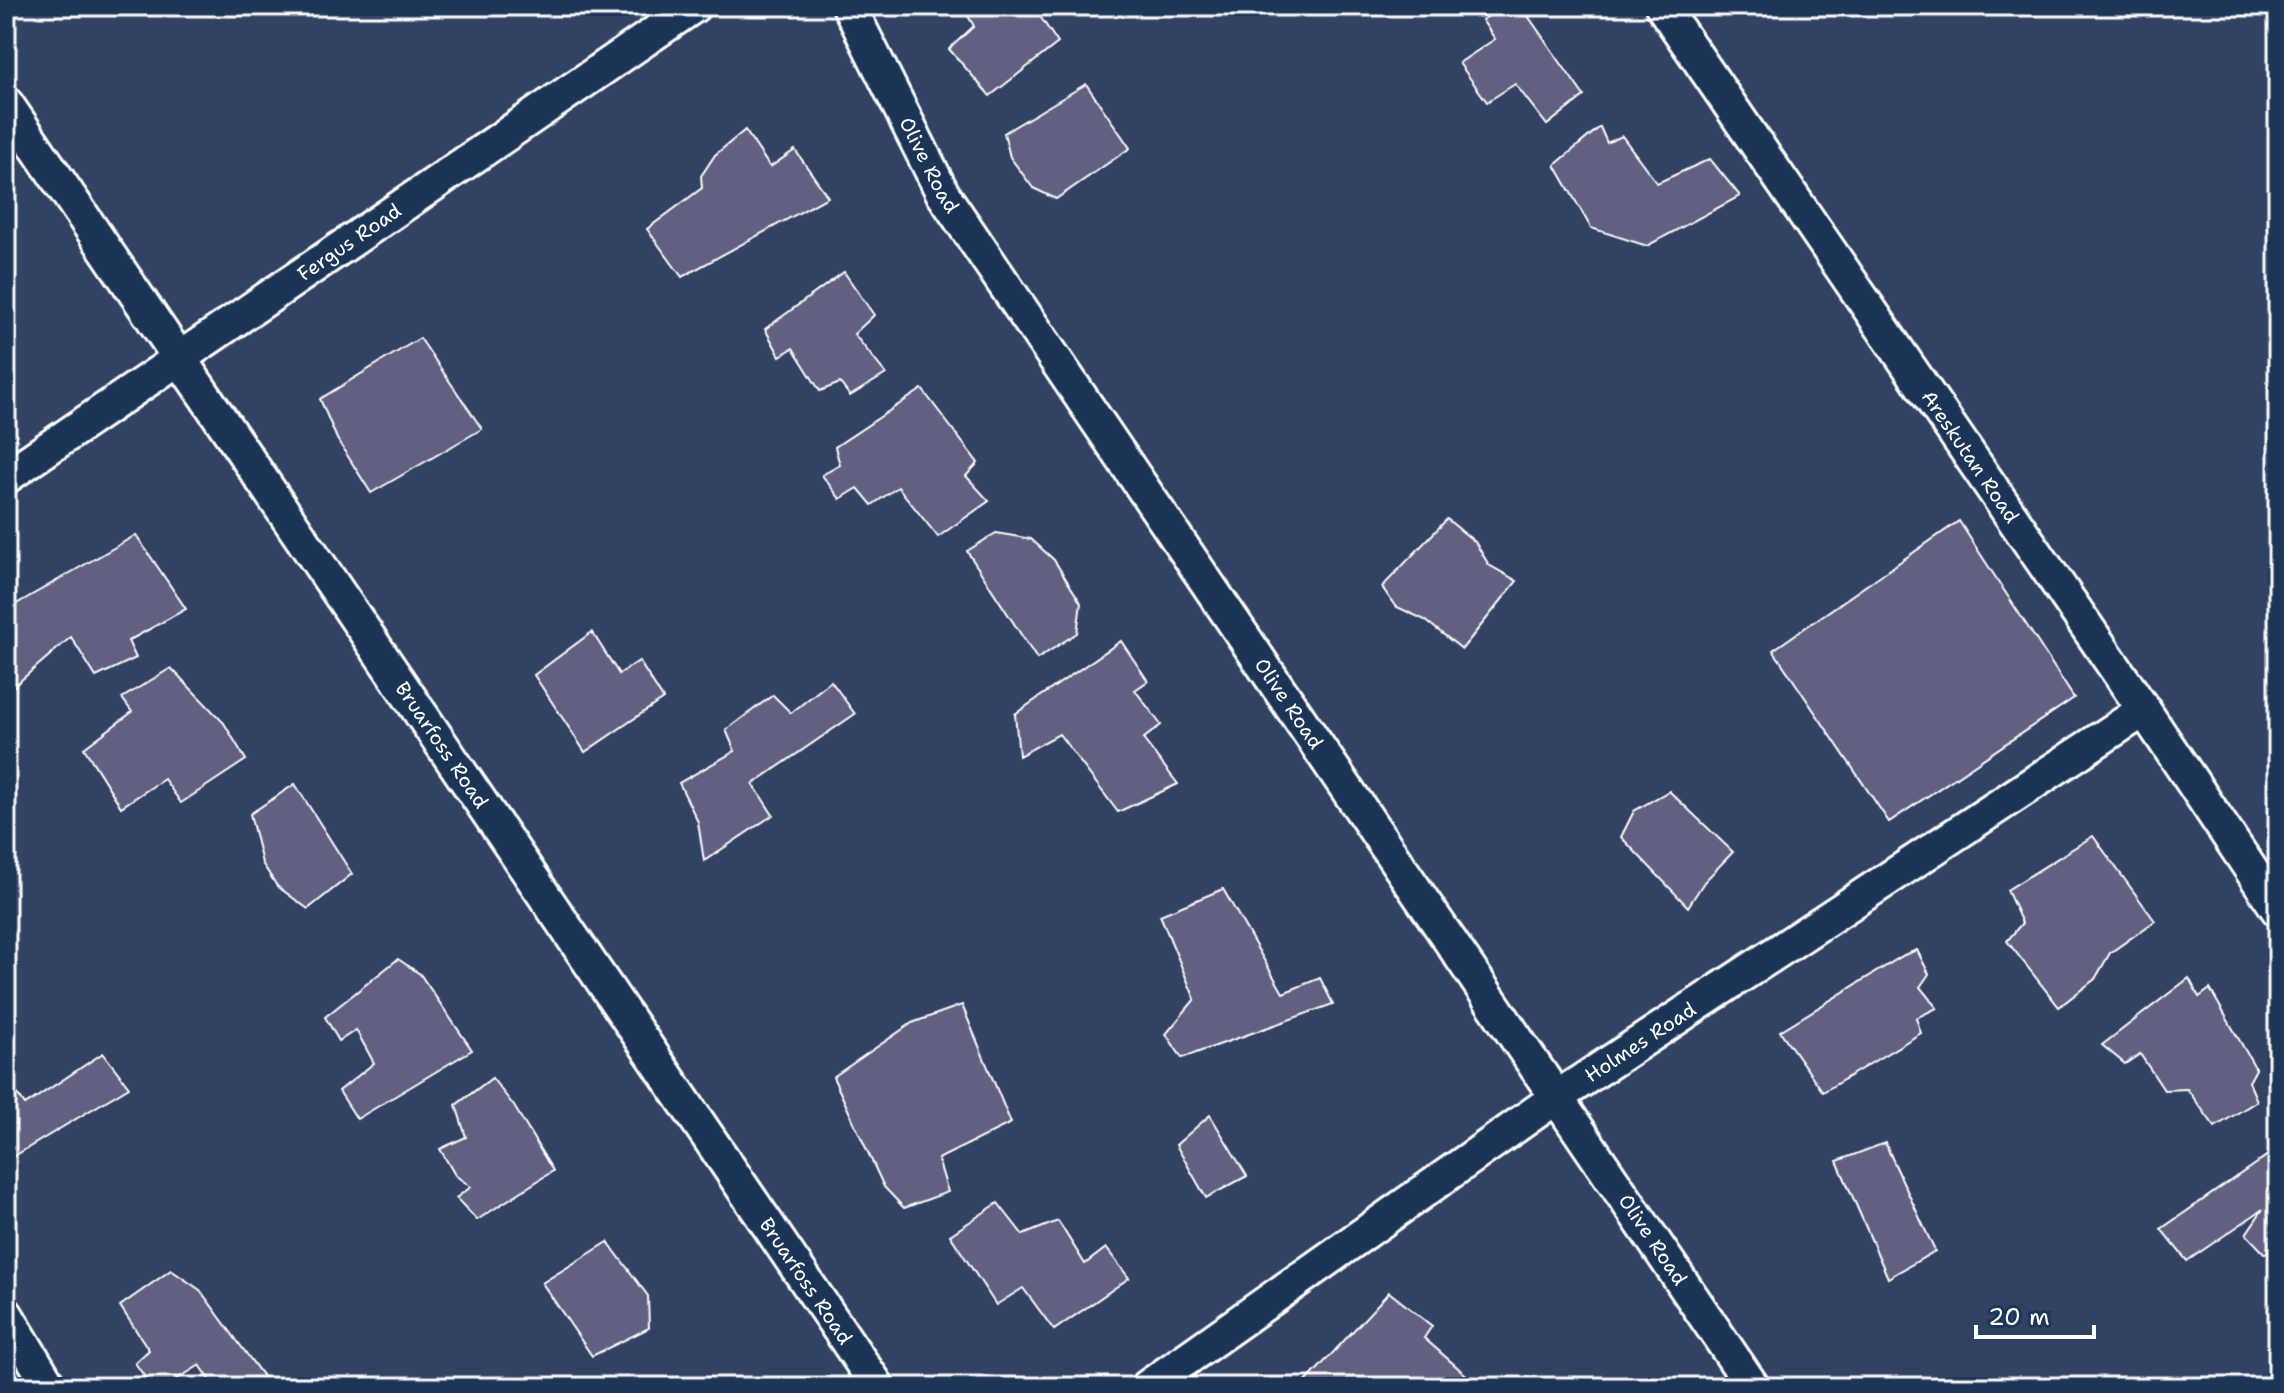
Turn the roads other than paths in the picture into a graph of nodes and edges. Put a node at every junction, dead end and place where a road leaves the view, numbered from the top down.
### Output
1 (694, 6) edge
2 (849, 6) edge
3 (1662, 6) edge
4 (6, 103) edge
5 (179, 359) junction
6 (6, 477) edge
7 (2144, 710) junction
8 (2278, 910) edge
9 (1557, 1097) junction
10 (6, 1314) edge
11 (50, 1387) edge
12 (878, 1387) edge
13 (1147, 1387) edge
14 (1753, 1387) edge

1 - 5 street, Fergus Road
2 - 9 street, Olive Road
3 - 7 street, Areskutan Road
4 - 5 street, Bruarfoss Road
5 - 6 street, Fergus Road
5 - 12 street, Bruarfoss Road
7 - 8 street, Areskutan Road
7 - 9 street, Holmes Road
9 - 13 street, Holmes Road
9 - 14 street, Olive Road
10 - 11 street

